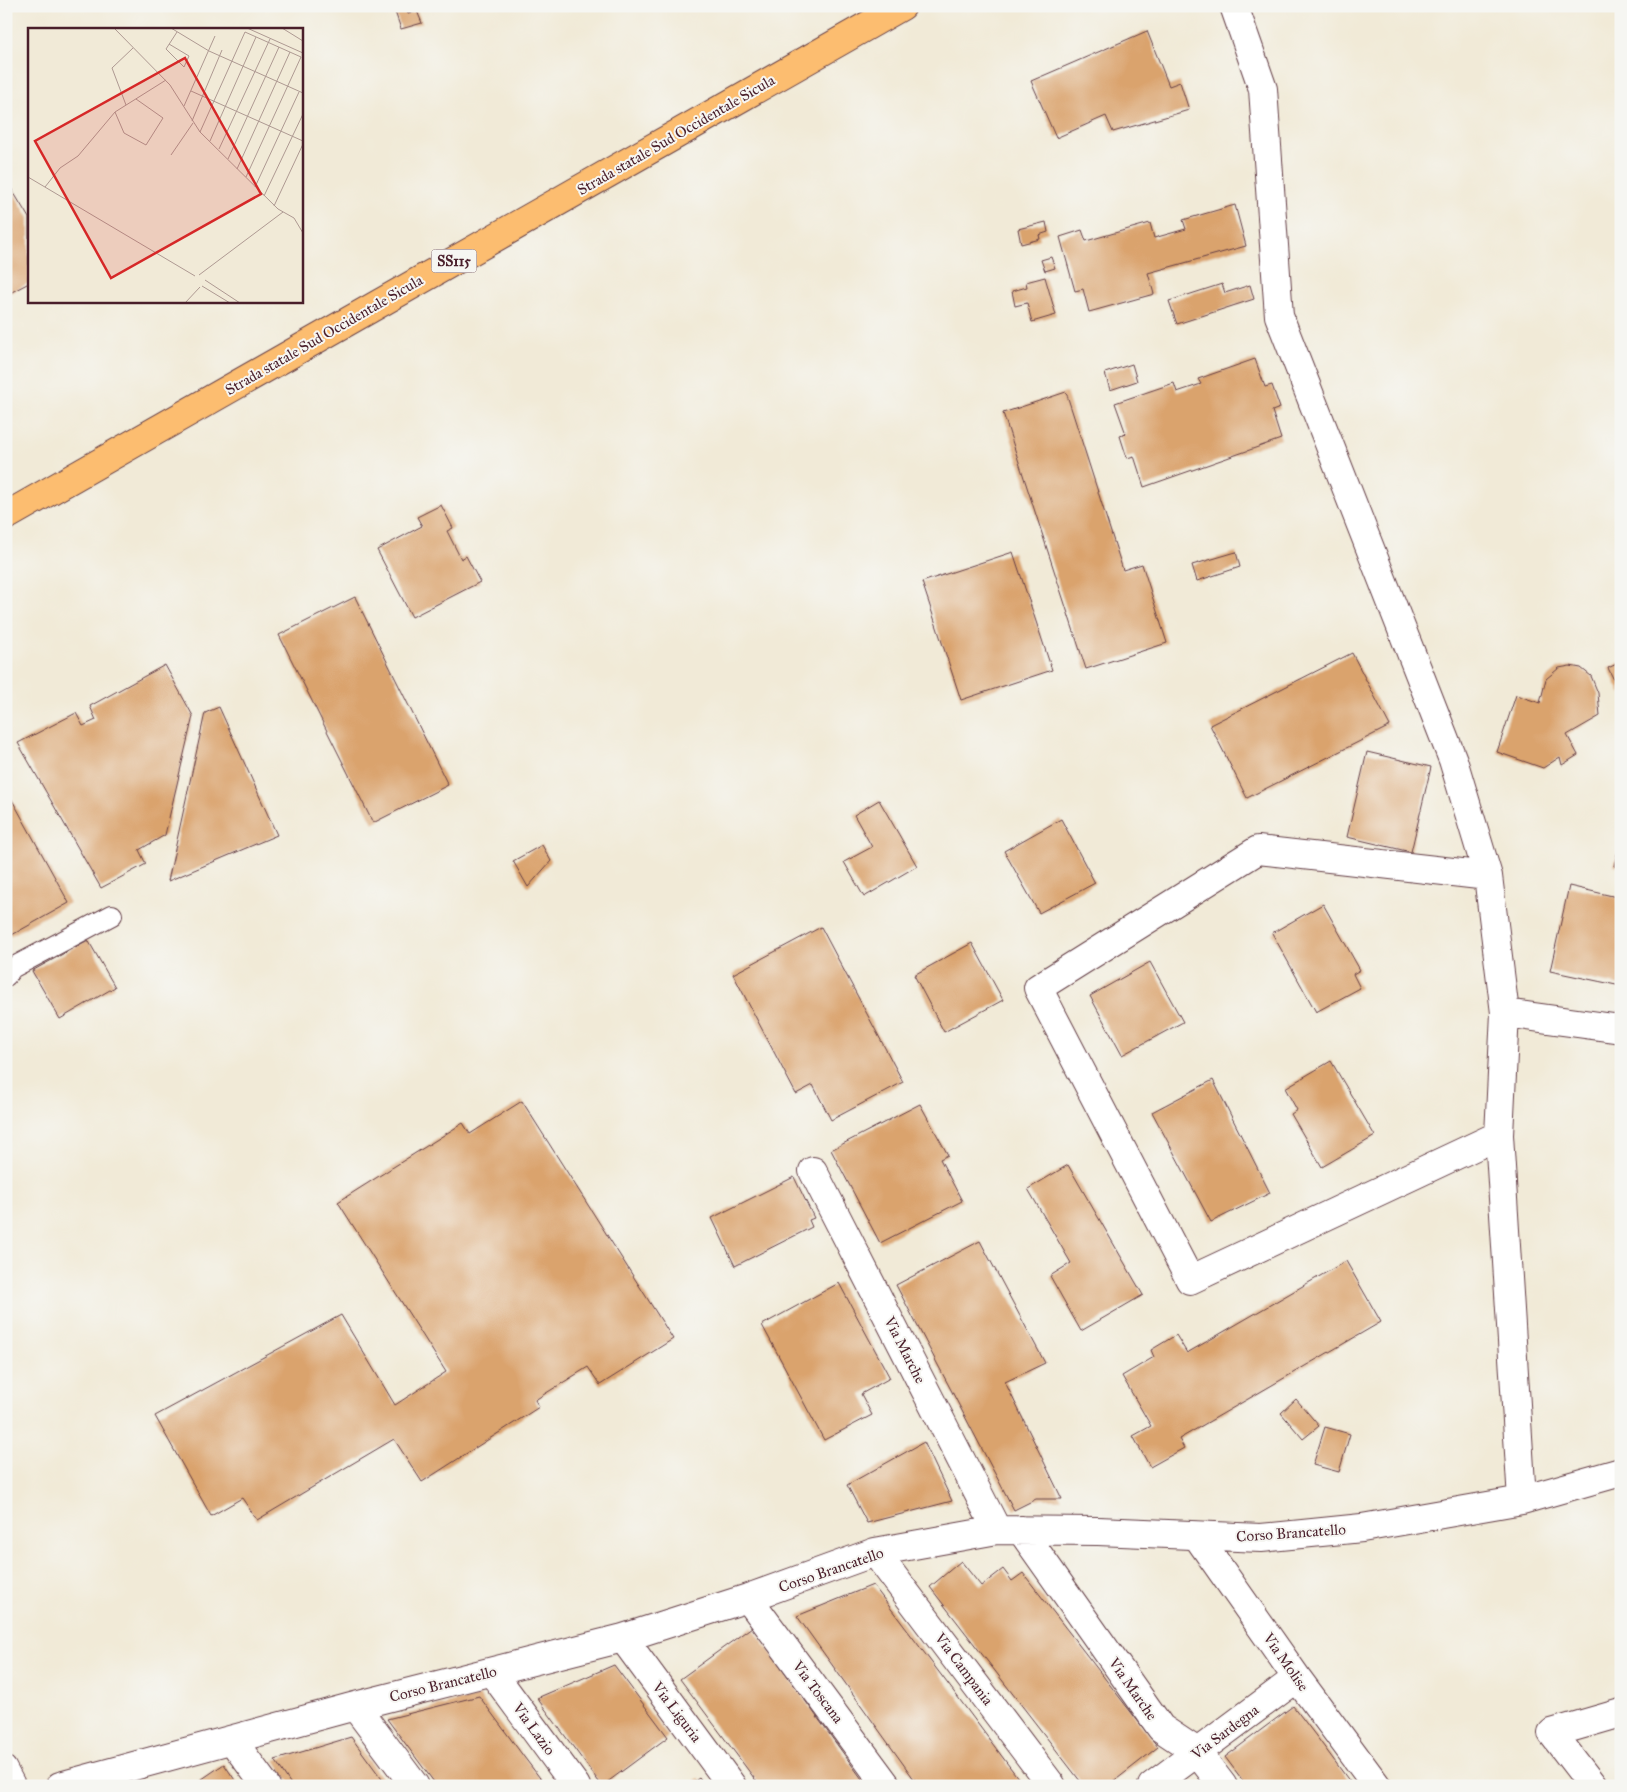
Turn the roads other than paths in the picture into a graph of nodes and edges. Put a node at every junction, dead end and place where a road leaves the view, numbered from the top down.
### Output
1 (902, 6) edge
2 (1234, 6) edge
3 (6, 516) edge
4 (1488, 876) junction
5 (112, 915) dead end
6 (6, 976) edge
7 (1505, 1012) junction
8 (1621, 1029) edge
9 (1499, 1135) junction
10 (813, 1171) dead end
11 (1621, 1472) edge
12 (1522, 1500) junction
13 (1009, 1530) junction
14 (1197, 1536) junction
15 (875, 1552) junction
16 (748, 1598) junction
17 (622, 1638) junction
18 (492, 1672) junction
19 (1297, 1678) junction
20 (355, 1706) junction
21 (1621, 1713) edge
22 (232, 1740) junction
23 (1197, 1752) junction
24 (6, 1767) edge
25 (106, 1780) edge
26 (16, 1786) edge
27 (60, 1786) edge
28 (266, 1786) edge
29 (415, 1786) edge
30 (576, 1786) edge
31 (732, 1786) edge
32 (888, 1786) edge
33 (1052, 1786) edge
34 (1152, 1786) edge
35 (1223, 1786) edge
36 (1377, 1786) edge
37 (1593, 1786) edge

1 - 3 main road, Strada statale Sud Occidentale Sicula / SS115
2 - 4 street
4 - 7 street
4 - 9 street
5 - 6 lane
7 - 8 street
7 - 9 street
9 - 12 street
10 - 13 street, Via Marche
11 - 12 street, Corso Brancatello
12 - 14 street, Corso Brancatello
13 - 14 street, Corso Brancatello
13 - 15 street, Corso Brancatello
13 - 23 street, Via Marche
14 - 19 street, Via Molise
15 - 16 street, Corso Brancatello
15 - 33 street, Via Campania
16 - 17 street, Corso Brancatello
16 - 32 street, Via Toscana
17 - 18 street, Corso Brancatello
17 - 31 street, Via Liguria
18 - 20 street, Corso Brancatello
18 - 30 street, Via Lazio
19 - 23 street, Via Sardegna
19 - 36 street, Via Molise
20 - 22 street, Corso Brancatello
20 - 29 street
21 - 37 street
22 - 25 street, Corso Brancatello
22 - 28 street
23 - 34 street, Via Sardegna
23 - 35 street, Via Marche
24 - 26 lane
25 - 27 street, Corso Brancatello

